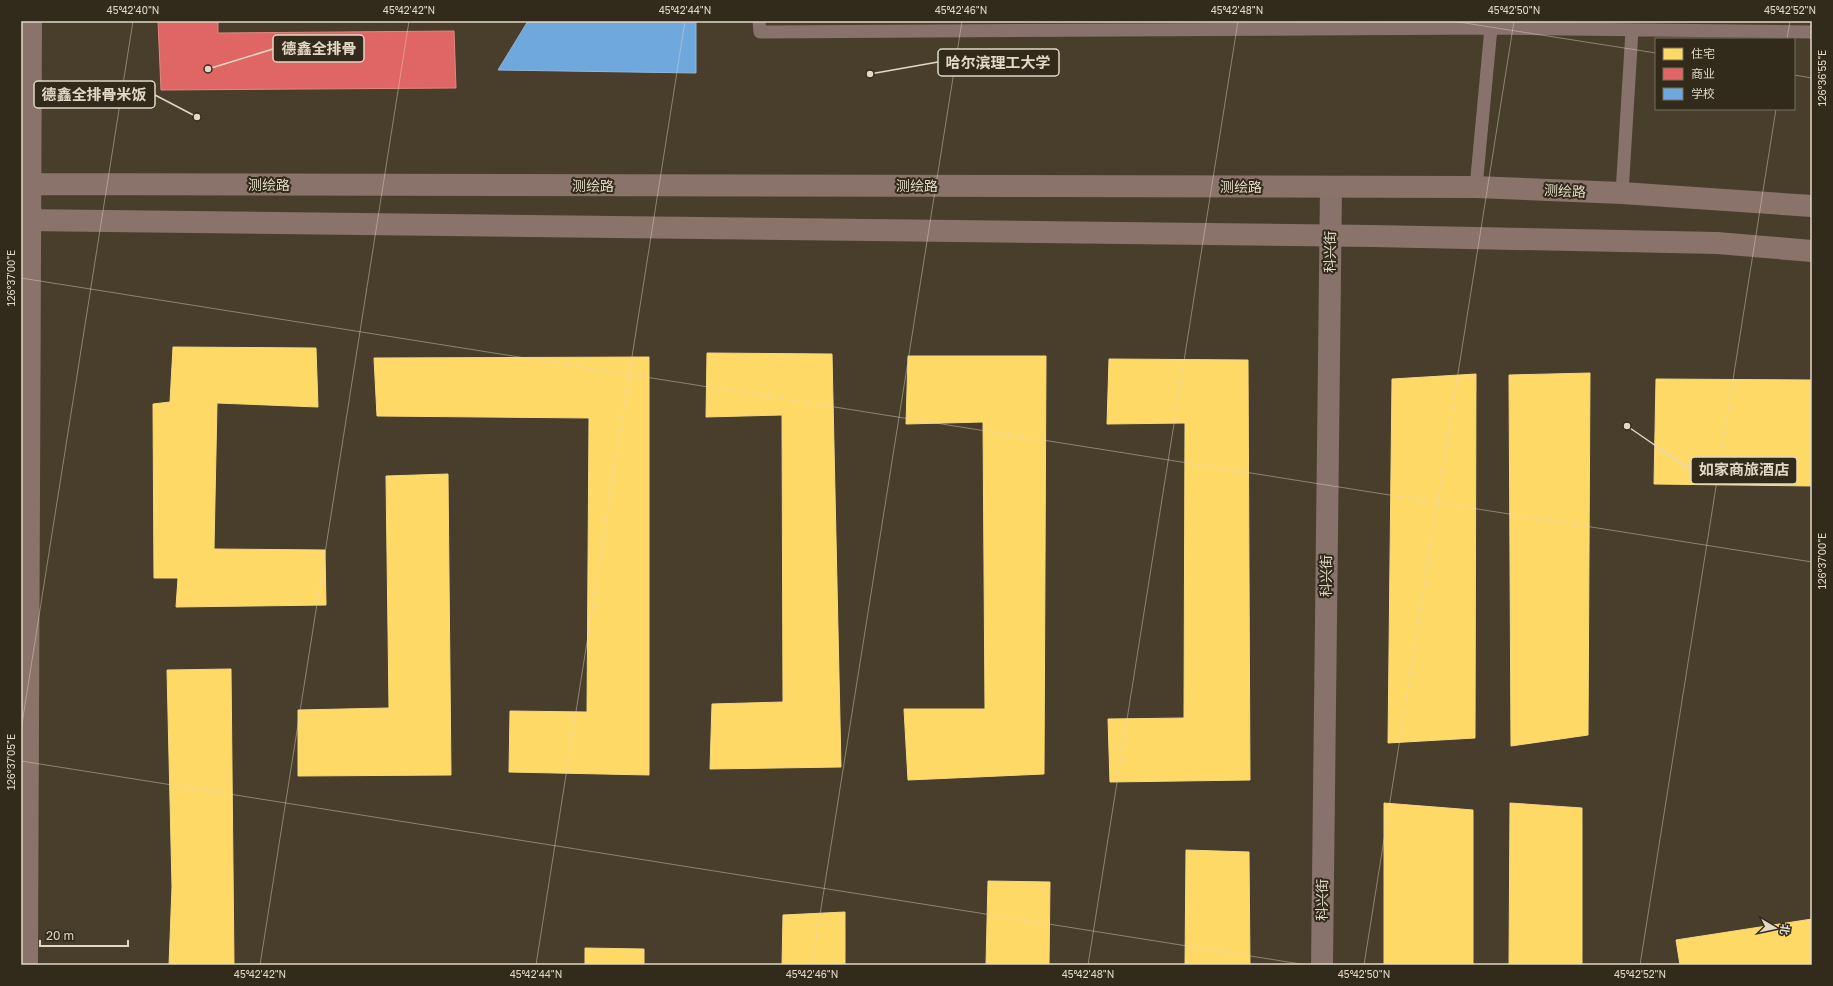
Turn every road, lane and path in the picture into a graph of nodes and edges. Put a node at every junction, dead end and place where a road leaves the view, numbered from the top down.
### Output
1 (31, 21) edge
2 (759, 21) edge
3 (1458, 25) edge
4 (1491, 28) junction
5 (1632, 30) junction
6 (1812, 32) edge
7 (26, 184) edge
8 (1331, 187) junction
9 (1476, 187) junction
10 (1622, 193) junction
11 (1812, 206) edge
12 (26, 220) edge
13 (1330, 235) junction
14 (1812, 251) edge
15 (27, 965) edge
16 (1322, 965) edge

1 - 7 main road
2 - 3 lane
3 - 4 lane
4 - 5 lane
4 - 9 lane
5 - 6 lane
5 - 10 lane
7 - 8 main road, 测绘路
7 - 12 main road
8 - 9 main road, 测绘路
8 - 13 street, 科兴街
9 - 10 main road, 测绘路
10 - 11 main road, 测绘路
12 - 13 main road
12 - 15 main road
13 - 14 main road
13 - 16 street, 科兴街

